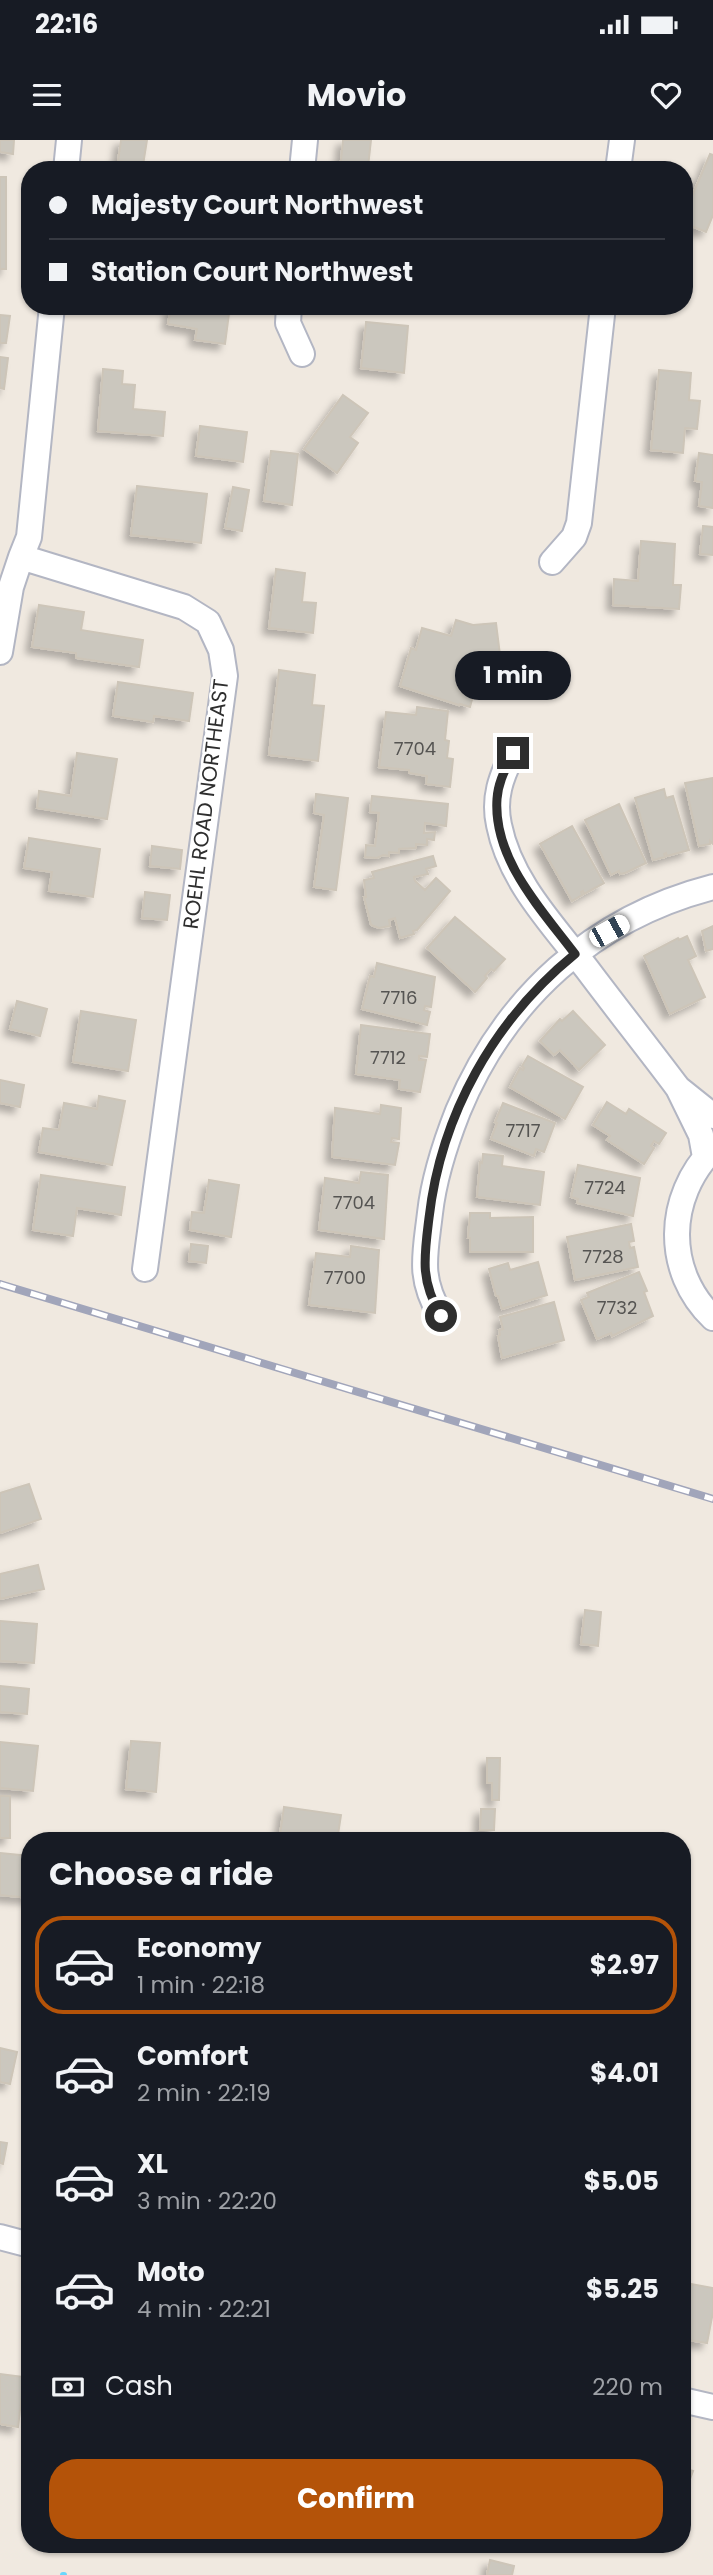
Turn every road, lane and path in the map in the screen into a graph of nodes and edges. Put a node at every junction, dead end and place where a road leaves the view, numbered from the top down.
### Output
1 (69, 140) edge
2 (304, 140) edge
3 (622, 140) edge
4 (67, 161) edge
5 (303, 161) edge
6 (619, 161) edge
7 (51, 315) edge
8 (288, 315) edge
9 (602, 315) edge
10 (302, 354) dead end
11 (22, 557) junction
12 (552, 562) dead end
13 (0, 652) edge
14 (513, 753) dead end
15 (713, 887) edge
16 (575, 954) junction
17 (678, 1088) junction
18 (713, 1116) edge
19 (709, 1153) edge
20 (145, 1269) dead end
21 (441, 1316) dead end
22 (713, 1318) edge
23 (0, 2237) edge
24 (21, 2243) edge
25 (691, 2402) edge
26 (713, 2407) edge

1 - 4 street
2 - 5 street
3 - 6 street
7 - 11 street
8 - 10 street
9 - 12 street
11 - 13 street
11 - 20 street, ROEHL ROAD NORTHEAST
14 - 16 street
15 - 16 street
16 - 17 street
16 - 21 street
17 - 18 street
17 - 19 street
19 - 22 street
23 - 24 street
25 - 26 street

